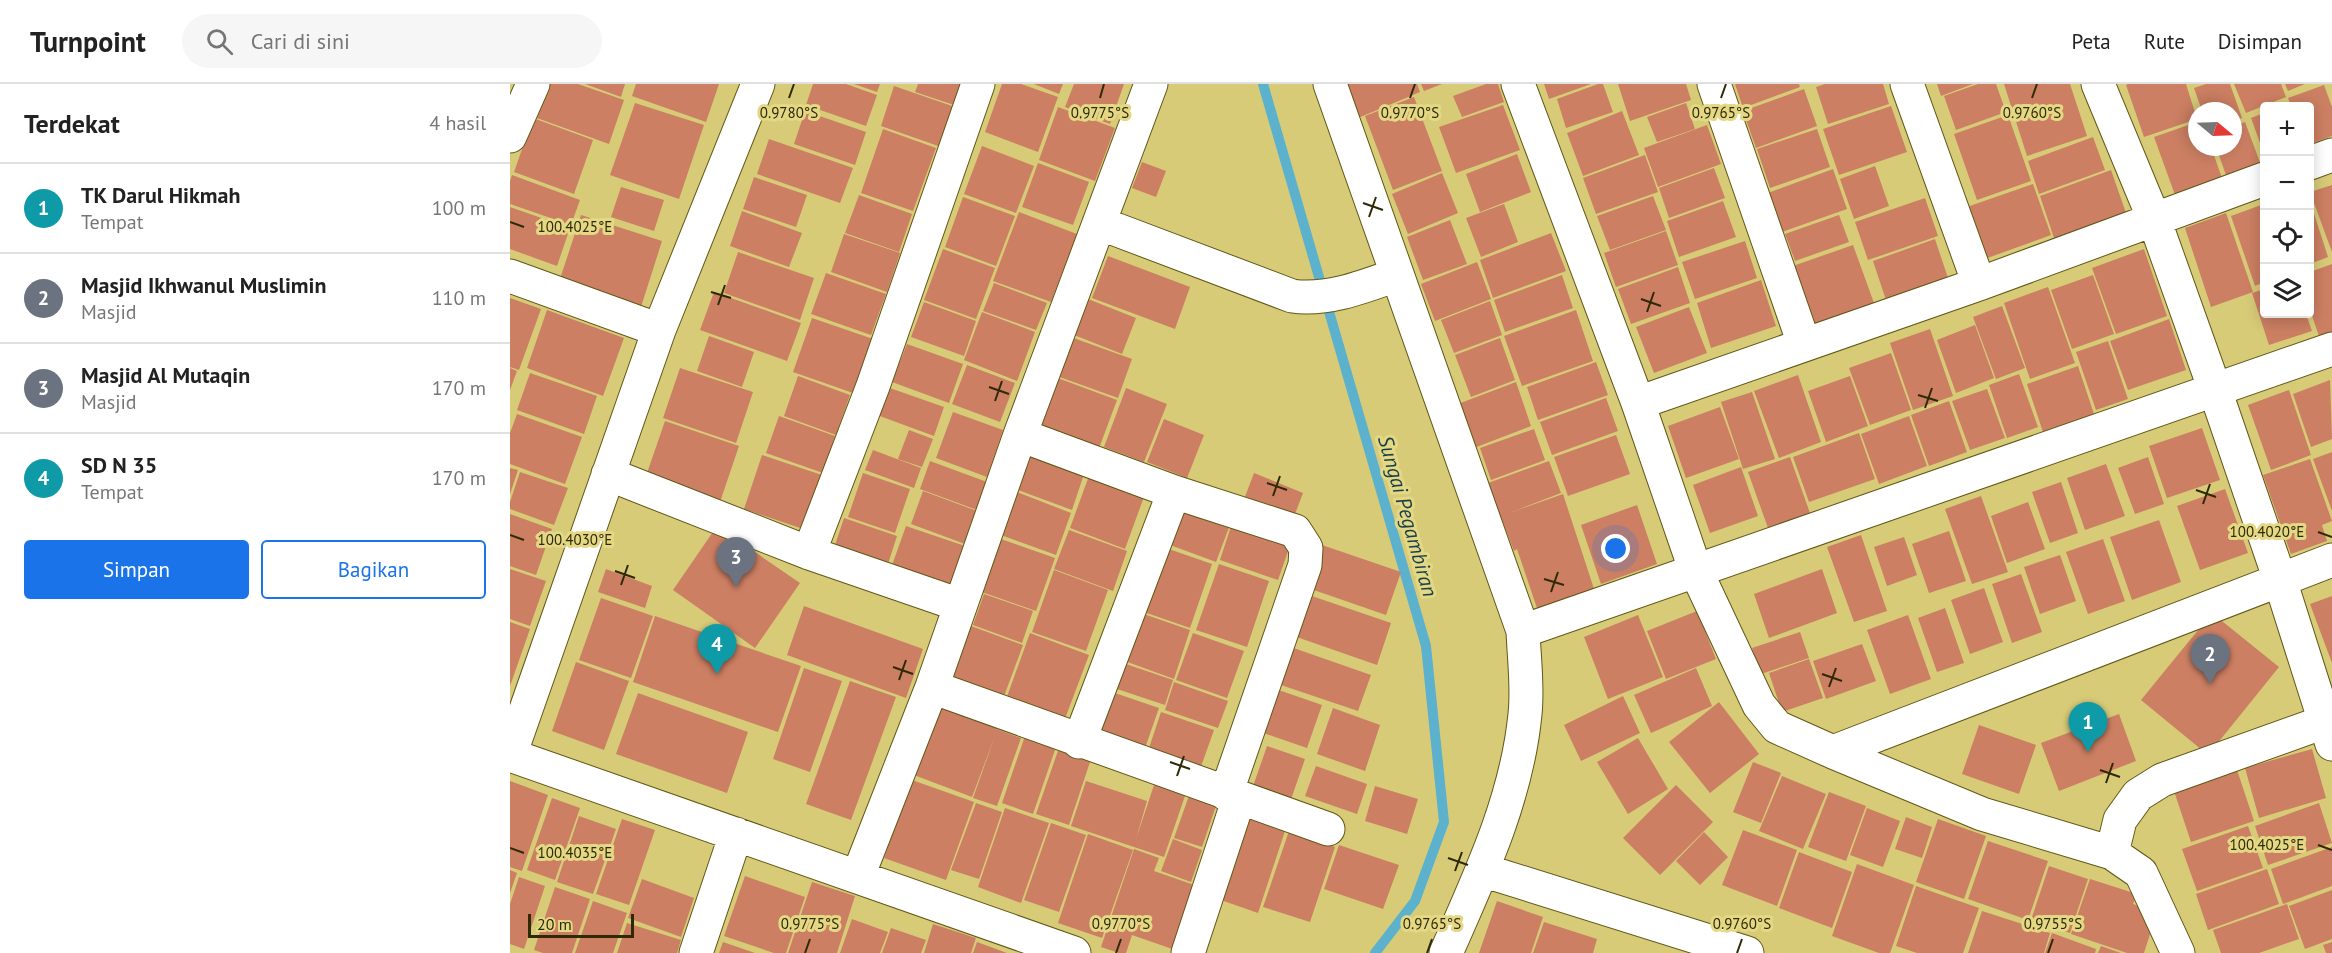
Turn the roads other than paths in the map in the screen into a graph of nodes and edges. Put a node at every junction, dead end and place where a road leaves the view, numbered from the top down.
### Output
1 (533, 84) edge
2 (758, 84) edge
3 (978, 84) edge
4 (1150, 84) edge
5 (1330, 84) edge
6 (1518, 84) edge
7 (1714, 84) edge
8 (1907, 84) edge
9 (2098, 84) edge
10 (510, 136) edge
11 (2332, 155) edge
12 (2314, 162) edge
13 (2260, 182) edge
14 (2154, 219) junction
15 (1099, 223) junction
16 (510, 276) edge
17 (1396, 276) junction
18 (1979, 284) junction
19 (659, 330) junction
20 (1804, 344) junction
21 (2332, 348) edge
22 (2215, 390) junction
23 (1638, 403) junction
24 (1020, 435) junction
25 (608, 474) junction
26 (1174, 492) junction
27 (809, 554) junction
28 (2332, 560) edge
29 (1695, 569) junction
30 (2280, 580) junction
31 (960, 605) junction
32 (1522, 631) junction
33 (932, 687) junction
34 (2328, 733) edge
35 (1079, 742) junction
36 (1833, 752) junction
37 (1232, 796) junction
38 (1328, 829) dead end
39 (736, 834) junction
40 (2112, 853) junction
41 (1482, 870) junction
42 (858, 876) junction
43 (1032, 946) edge
44 (696, 953) edge
45 (1074, 953) edge
46 (1188, 953) edge
47 (1446, 953) edge
48 (1747, 953) edge
49 (2178, 953) edge

1 - 10 street
2 - 19 street
3 - 27 street
4 - 15 street
5 - 17 street
6 - 23 street
7 - 20 street
8 - 18 street
9 - 14 street
11 - 12 street
13 - 14 street
14 - 18 street
14 - 22 street
15 - 17 street
15 - 24 street
16 - 19 street
17 - 32 street
18 - 20 street
19 - 25 street
20 - 23 street
21 - 22 street
22 - 29 street
22 - 30 street
23 - 29 street
24 - 26 street
24 - 31 street
25 - 27 street
25 - 39 street
26 - 35 street
26 - 37 street
27 - 31 street
28 - 30 street
29 - 32 street
29 - 36 street
30 - 34 street
30 - 36 street
31 - 33 street
32 - 41 street
33 - 35 street
33 - 42 street
34 - 40 street
35 - 37 street
36 - 40 street
37 - 38 street
37 - 46 street
39 - 42 street
39 - 44 street
40 - 49 street
41 - 47 street
41 - 48 street
42 - 43 street
43 - 45 street

